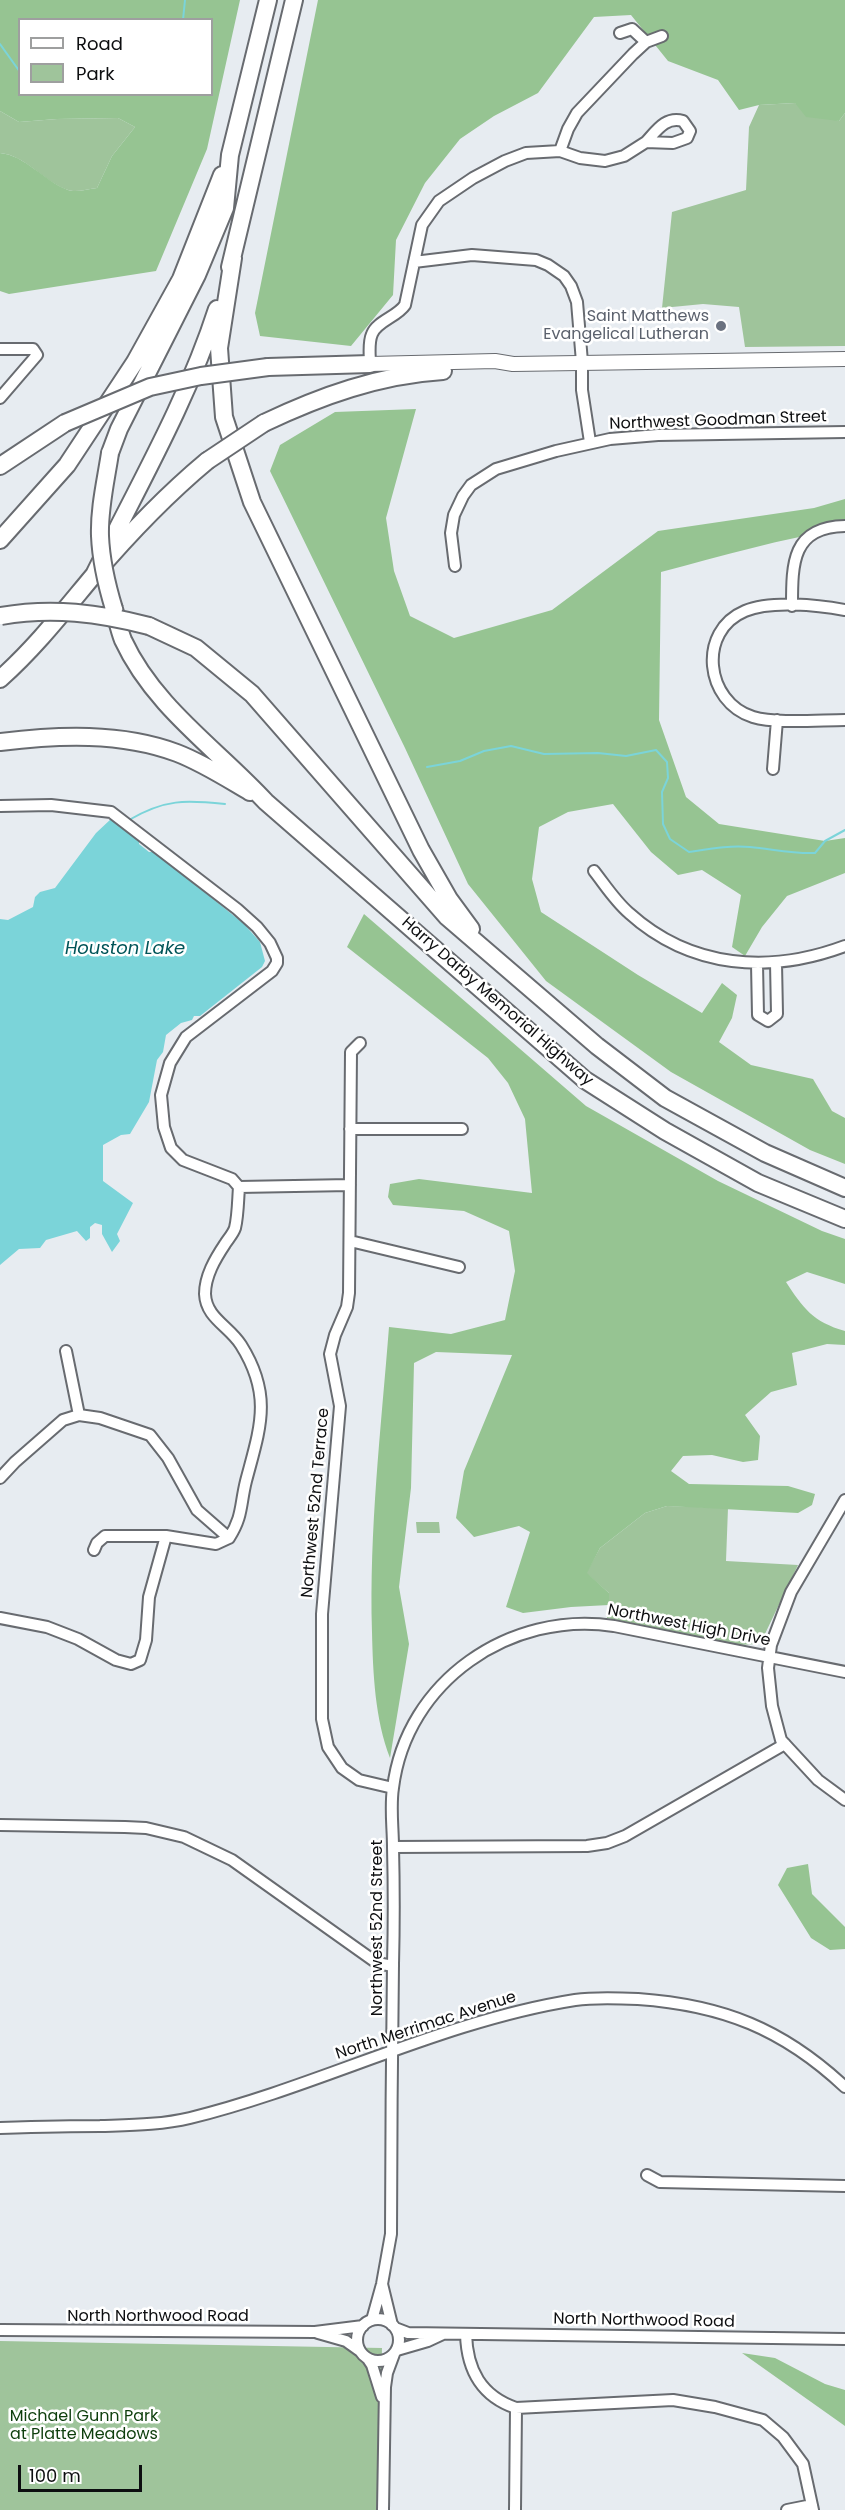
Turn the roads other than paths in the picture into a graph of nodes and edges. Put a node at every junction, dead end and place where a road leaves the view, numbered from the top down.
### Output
1 (268, 1) edge
2 (293, 4) edge
3 (620, 33) dead end
4 (662, 36) dead end
5 (646, 42) junction
6 (646, 142) dead end
7 (560, 152) junction
8 (230, 154) junction
9 (233, 258) junction
10 (414, 262) junction
11 (0, 349) edge
12 (845, 359) edge
13 (582, 362) junction
14 (370, 364) junction
15 (513, 364) junction
16 (443, 371) joint
17 (0, 398) edge
18 (845, 432) edge
19 (590, 442) junction
20 (0, 466) edge
21 (845, 526) edge
22 (0, 540) edge
23 (455, 566) dead end
24 (94, 575) junction
25 (792, 606) junction
26 (845, 610) edge
27 (0, 616) edge
28 (0, 679) edge
29 (777, 720) junction
30 (845, 720) edge
31 (0, 742) edge
32 (773, 769) dead end
33 (266, 802) junction
34 (0, 806) edge
35 (594, 871) dead end
36 (845, 946) edge
37 (486, 950) junction
38 (776, 963) junction
39 (757, 964) junction
40 (360, 1043) dead end
41 (462, 1129) dead end
42 (350, 1130) junction
43 (350, 1185) junction
44 (239, 1187) junction
45 (845, 1188) edge
46 (845, 1219) edge
47 (350, 1241) junction
48 (459, 1268) dead end
49 (66, 1351) dead end
50 (79, 1415) junction
51 (0, 1478) edge
52 (845, 1500) edge
53 (166, 1536) junction
54 (229, 1538) junction
55 (94, 1550) dead end
56 (0, 1618) edge
57 (769, 1657) junction
58 (845, 1672) edge
59 (785, 1744) junction
60 (393, 1788) junction
61 (845, 1800) edge
62 (0, 1825) edge
63 (393, 1847) junction
64 (393, 1966) junction
65 (391, 2050) junction
66 (845, 2087) edge
67 (0, 2128) edge
68 (647, 2175) dead end
69 (845, 2186) edge
70 (382, 2284) junction
71 (367, 2323) junction
72 (394, 2326) junction
73 (0, 2330) edge
74 (315, 2332) junction
75 (443, 2334) junction
76 (466, 2334) junction
77 (845, 2339) edge
78 (360, 2350) junction
79 (396, 2352) junction
80 (368, 2359) junction
81 (384, 2406) junction
82 (516, 2408) junction
83 (812, 2507) edge
84 (383, 2510) edge
85 (516, 2510) edge
86 (787, 2510) edge

1 - 8 highway
2 - 9 highway
3 - 5 street
4 - 5 street
5 - 7 street
6 - 7 street
7 - 10 street
8 - 22 highway
8 - 33 highway, bridge
9 - 24 highway
9 - 37 highway
10 - 13 street
10 - 14 street
11 - 17 street
12 - 13 main road
13 - 15 main road
13 - 19 street
14 - 15 main road
14 - 20 highway, bridge
15 - 16 main road
16 - 24 highway, bridge
18 - 19 street, Northwest Goodman Street
19 - 23 street, Northwest Goodman Street
21 - 25 street
24 - 28 highway
25 - 26 street
25 - 29 street
27 - 37 highway, bridge
29 - 30 street
29 - 32 street
31 - 33 highway
33 - 46 highway, Harry Darby Memorial Highway
34 - 44 street
35 - 39 street
36 - 38 street
37 - 45 highway, Harry Darby Memorial Highway
38 - 39 street
38 - 39 street
40 - 42 street, Northwest 52nd Terrace
41 - 42 street
42 - 43 street, Northwest 52nd Terrace
43 - 44 street
43 - 47 street, Northwest 52nd Terrace
44 - 54 street
47 - 48 street
47 - 60 street, Northwest 52nd Terrace
49 - 50 street
50 - 51 street
50 - 54 street
52 - 57 street
53 - 54 street
53 - 55 street
53 - 56 street
57 - 58 street, Northwest High Drive
57 - 59 street
57 - 60 street, Northwest High Drive
59 - 61 street
59 - 63 street
60 - 63 street, Northwest 52nd Street
62 - 64 street
63 - 64 street, Northwest 52nd Street
64 - 65 street, Northwest 52nd Street
65 - 66 street, North Merrimac Avenue
65 - 67 street, North Merrimac Avenue
65 - 70 street, Northwest 52nd Street
68 - 69 street
70 - 71 street, Northwest 52nd Street
70 - 72 street, Northwest 52nd Street
71 - 72 street
71 - 74 street, North Northwood Road
71 - 78 street
72 - 75 street, North Northwood Road
72 - 79 street
73 - 74 street, North Northwood Road
74 - 78 street, North Northwood Road
75 - 76 street, North Northwood Road
75 - 79 street, North Northwood Road
76 - 77 street, North Northwood Road
76 - 82 street
78 - 80 street
79 - 80 street
79 - 81 street
80 - 81 street
81 - 84 street
82 - 83 street
82 - 85 street
83 - 86 street

